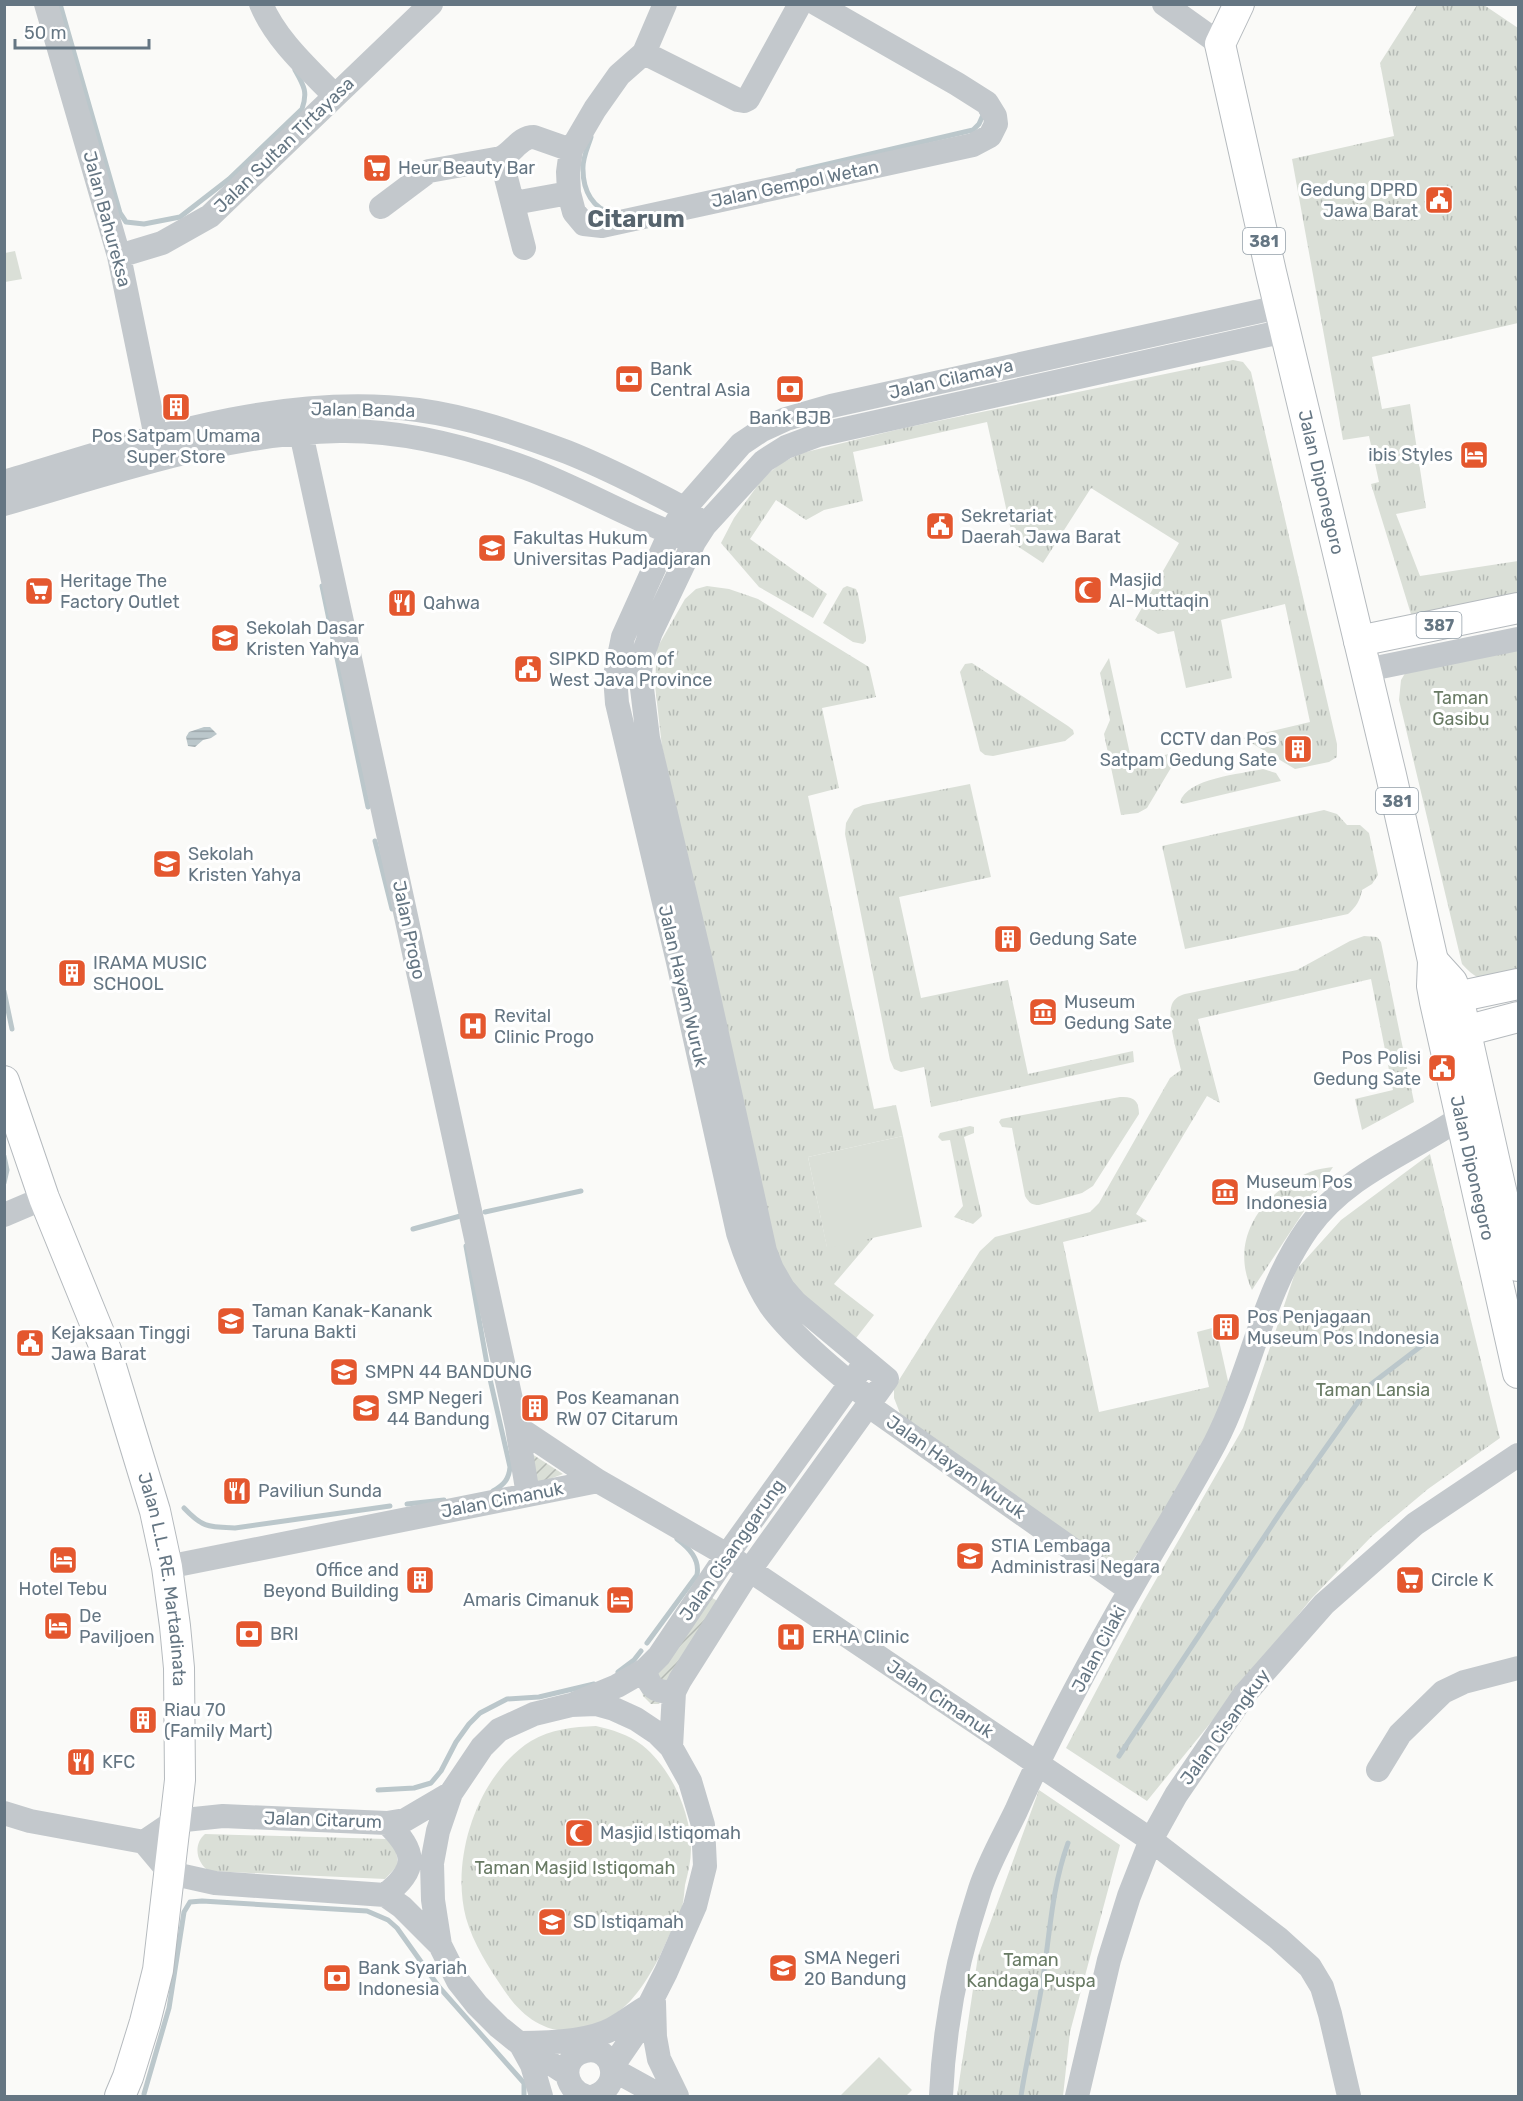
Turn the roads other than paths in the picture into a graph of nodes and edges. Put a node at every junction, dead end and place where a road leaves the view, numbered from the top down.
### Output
1 (46, 4) edge
2 (261, 4) edge
3 (431, 4) edge
4 (665, 4) edge
5 (800, 4) edge
6 (817, 4) edge
7 (1164, 4) edge
8 (1239, 4) edge
9 (1220, 45) junction
10 (644, 53) junction
11 (334, 96) junction
12 (571, 150) junction
13 (501, 158) junction
14 (569, 193) junction
15 (514, 203) junction
16 (381, 207) dead end
17 (524, 248) dead end
18 (119, 256) junction
19 (1282, 319) junction
20 (831, 406) junction
21 (836, 431) junction
22 (301, 433) junction
23 (156, 437) junction
24 (730, 455) junction
25 (749, 476) junction
26 (4, 482) edge
27 (4, 504) edge
28 (685, 508) junction
29 (670, 533) junction
30 (699, 534) junction
31 (1518, 608) edge
32 (1518, 639) edge
33 (1359, 642) junction
34 (1366, 670) junction
35 (637, 740) junction
36 (1518, 984) edge
37 (1446, 999) junction
38 (1518, 1017) edge
39 (1454, 1034) junction
40 (4, 1080) edge
41 (1460, 1118) junction
42 (734, 1159) junction
43 (44, 1198) junction
44 (4, 1215) edge
45 (1518, 1266) edge
46 (866, 1362) junction
47 (1518, 1373) edge
48 (887, 1379) joint
49 (850, 1383) junction
50 (871, 1403) junction
51 (517, 1427) junction
52 (1518, 1455) edge
53 (598, 1481) junction
54 (528, 1495) junction
55 (727, 1555) junction
56 (167, 1567) junction
57 (749, 1571) junction
58 (1130, 1590) junction
59 (1518, 1668) edge
60 (645, 1670) junction
61 (674, 1692) junction
62 (572, 1705) junction
63 (671, 1747) junction
64 (1037, 1764) junction
65 (1378, 1770) dead end
66 (451, 1793) junction
67 (4, 1813) edge
68 (175, 1821) junction
69 (387, 1823) junction
70 (1151, 1840) junction
71 (144, 1842) junction
72 (170, 1873) junction
73 (385, 1895) junction
74 (440, 1945) junction
75 (651, 2001) junction
76 (519, 2043) junction
77 (612, 2068) junction
78 (570, 2087) edge
79 (596, 2096) edge
80 (120, 2097) edge
81 (541, 2097) edge
82 (661, 2097) edge
83 (677, 2097) edge
84 (941, 2097) edge
85 (1077, 2097) edge
86 (1349, 2097) edge

1 - 18 street, Jalan Bahureksa
2 - 11 street
3 - 11 street, Jalan Sultan Tirtayasa
4 - 10 street, Jalan Gempol Wetan
5 - 10 street
6 - 14 street, Jalan Gempol Wetan
7 - 9 street
8 - 9 main road
9 - 19 main road, Jalan Diponegoro / 381
10 - 12 street, Jalan Gempol Wetan
11 - 18 street, Jalan Sultan Tirtayasa
12 - 13 street
12 - 14 street, Jalan Gempol Wetan
13 - 15 street
13 - 16 street
14 - 15 street
15 - 17 street
18 - 23 street, Jalan Bahureksa
19 - 20 street, Jalan Cilamaya
19 - 21 street, Jalan Cilamaya
19 - 33 main road, Jalan Diponegoro / 381
20 - 21 street
20 - 24 street, Jalan Cilamaya
21 - 25 street, Jalan Cilamaya
22 - 27 street, Jalan Banda
22 - 29 street, Jalan Banda
22 - 51 street, Jalan Progo
23 - 26 street, Jalan Banda
23 - 28 street, Jalan Banda
24 - 25 street
24 - 28 street, Jalan Cilamaya
25 - 30 street, Jalan Cilamaya
28 - 29 street, Jalan Cilamaya
28 - 30 street, Jalan Banda
29 - 30 street, Jalan Banda
29 - 35 street, Jalan Hayam Wuruk
30 - 35 street, Jalan Hayam Wuruk
31 - 33 main road, 387
32 - 34 street, 387
33 - 34 main road, Jalan Diponegoro / 381
34 - 37 main road, Jalan Diponegoro / 381
35 - 42 street, Jalan Hayam Wuruk
36 - 37 main road
37 - 39 main road, Jalan Diponegoro / 381
38 - 39 main road
39 - 41 main road, Jalan Diponegoro / 381
39 - 45 main road, Jalan Diponegoro / 381
40 - 43 main road, Jalan L.L. RE. Martadinata
41 - 47 main road, Jalan Diponegoro / 381
41 - 58 street, Jalan Cilaki
42 - 46 street, Jalan Hayam Wuruk
42 - 49 street, Jalan Hayam Wuruk
43 - 44 street
43 - 56 main road, Jalan L.L. RE. Martadinata
46 - 48 street, Jalan Hayam Wuruk
46 - 49 street, Jalan Cisanggarung
48 - 50 street, Jalan Cisanggarung
49 - 50 street, Jalan Hayam Wuruk
49 - 55 street, Jalan Cisanggarung
50 - 57 street, Jalan Cisanggarung
50 - 58 street, Jalan Hayam Wuruk
51 - 53 street
51 - 54 street, Jalan Progo
52 - 70 street, Jalan Cisangkuy
53 - 54 street, Jalan Cimanuk
53 - 55 street, Jalan Cimanuk
54 - 56 street, Jalan Cimanuk
55 - 57 street, Jalan Cimanuk
55 - 60 street, Jalan Cisanggarung
56 - 68 main road, Jalan L.L. RE. Martadinata
57 - 61 street, Jalan Cisanggarung
57 - 64 street, Jalan Cimanuk
58 - 64 street, Jalan Cilaki
59 - 65 street
60 - 61 street
60 - 62 street, Jalan Cisanggarung
61 - 63 street, Jalan Cisanggarung
62 - 63 street
62 - 66 street
63 - 75 street
64 - 70 street, Jalan Cimanuk
64 - 84 street, Jalan Cilaki
66 - 69 street, Jalan Citarum
66 - 74 street
67 - 71 street
68 - 69 street, Jalan Citarum
68 - 71 street
68 - 72 main road, Jalan L.L. RE. Martadinata
69 - 73 street
70 - 85 street, Jalan Cisangkuy
70 - 86 street, Jalan Cimanuk
71 - 72 street
72 - 73 street
72 - 80 main road, Jalan L.L. RE. Martadinata
73 - 74 street
74 - 76 street
75 - 76 street
75 - 77 street
75 - 83 street
76 - 78 street
76 - 81 street
77 - 78 street
77 - 79 street
77 - 82 street

